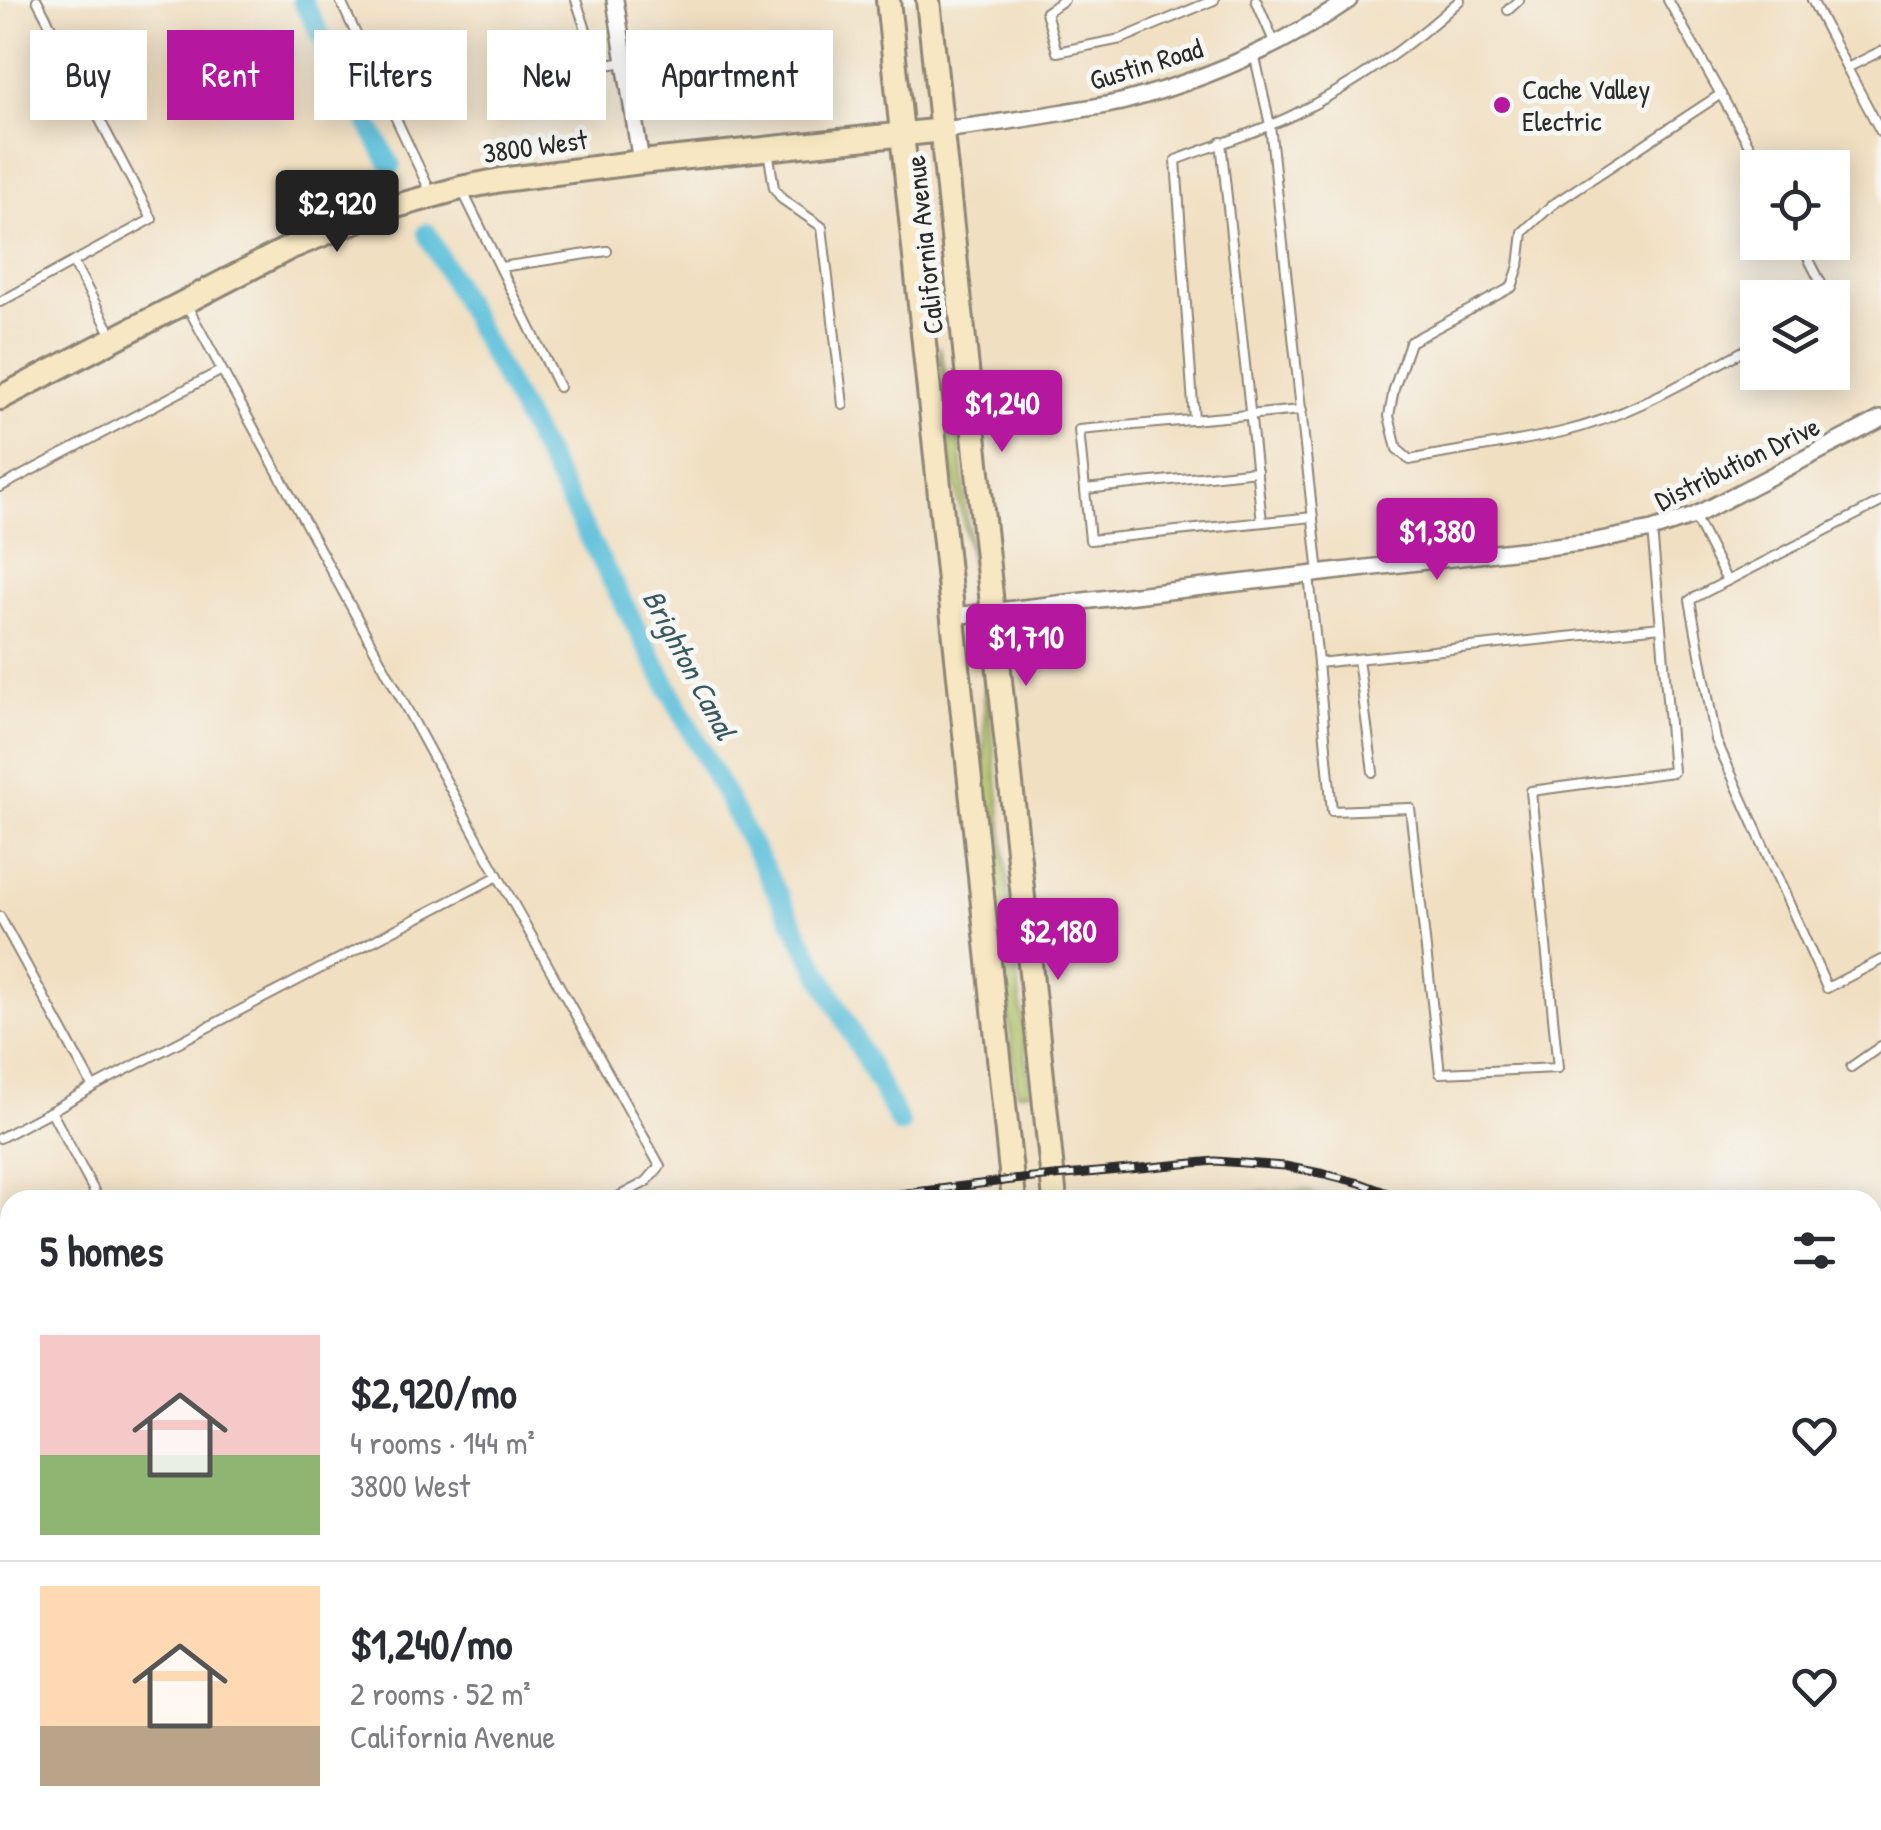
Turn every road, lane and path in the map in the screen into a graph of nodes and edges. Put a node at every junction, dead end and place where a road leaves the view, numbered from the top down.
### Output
1 (36, 0) edge
2 (340, 0) edge
3 (576, 0) edge
4 (615, 0) edge
5 (888, 0) edge
6 (928, 0) edge
7 (1064, 0) edge
8 (1214, 0) edge
9 (1256, 0) edge
10 (1348, 0) edge
11 (1460, 0) edge
12 (1519, 0) edge
13 (1668, 0) edge
14 (1812, 0) edge
15 (1328, 6) edge
16 (1508, 10) dead end
17 (1275, 44) junction
18 (1881, 51) edge
19 (1254, 53) junction
20 (626, 62) joint
21 (1847, 68) junction
22 (1721, 94) junction
23 (635, 120) edge
24 (1270, 125) junction
25 (943, 130) junction
26 (1881, 132) edge
27 (902, 134) junction
28 (1221, 142) junction
29 (768, 150) junction
30 (1752, 150) edge
31 (642, 162) junction
32 (461, 188) junction
33 (432, 195) junction
34 (607, 251) dead end
35 (73, 262) junction
36 (500, 267) junction
37 (0, 302) edge
38 (185, 302) junction
39 (114, 338) junction
40 (1740, 353) edge
41 (222, 370) junction
42 (560, 387) dead end
43 (0, 398) edge
44 (843, 405) dead end
45 (1302, 410) junction
46 (1251, 415) junction
47 (1881, 419) edge
48 (1194, 420) junction
49 (1257, 472) junction
50 (0, 488) edge
51 (1085, 489) junction
52 (1881, 502) edge
53 (1694, 516) junction
54 (1313, 517) junction
55 (1262, 522) junction
56 (1652, 530) junction
57 (1314, 575) junction
58 (1728, 581) junction
59 (992, 611) junction
60 (954, 616) junction
61 (1661, 627) junction
62 (1358, 659) junction
63 (1318, 664) junction
64 (1373, 772) dead end
65 (498, 876) junction
66 (0, 917) edge
67 (1881, 960) edge
68 (1881, 1046) edge
69 (1851, 1067) dead end
70 (93, 1088) junction
71 (51, 1111) junction
72 (0, 1138) edge
73 (94, 1190) edge
74 (631, 1190) edge
75 (1013, 1190) edge
76 (1054, 1190) edge

1 - 35 lane
2 - 33 lane
3 - 20 lane
4 - 20 street
5 - 27 main road, California Avenue
6 - 25 main road, California Avenue
7 - 8 lane
9 - 17 lane
10 - 15 street, Gustin Road
11 - 24 lane
12 - 16 lane
13 - 22 lane
14 - 21 lane
15 - 17 street, Gustin Road
17 - 19 street, Gustin Road
18 - 21 lane
19 - 24 lane
19 - 25 street, Gustin Road
21 - 26 lane
22 - 30 lane
22 - 40 lane
23 - 31 street
24 - 28 lane
24 - 45 lane
25 - 27 main road, 3800 West
25 - 59 main road, California Avenue
27 - 29 main road, 3800 West
27 - 60 main road, California Avenue
28 - 46 lane
28 - 48 lane
29 - 31 main road, 3800 West
29 - 44 lane
31 - 32 main road, 3800 West
32 - 33 main road, 3800 West
32 - 36 lane
33 - 38 main road, 3800 West
34 - 36 lane
35 - 37 lane
35 - 39 lane
36 - 42 lane
38 - 39 main road, 3800 West
38 - 41 lane
39 - 43 main road, 3800 West
41 - 50 lane
41 - 65 lane
45 - 46 lane
45 - 54 lane
46 - 48 lane
46 - 49 lane
47 - 53 street, Distribution Drive
48 - 51 lane
49 - 51 lane
49 - 55 lane
51 - 55 lane
52 - 58 lane
53 - 56 street, Distribution Drive
53 - 58 lane
54 - 55 lane
54 - 57 lane
56 - 57 street, Distribution Drive
56 - 61 lane
57 - 59 street, Distribution Drive
57 - 63 lane
58 - 67 lane
59 - 60 street, Distribution Drive
59 - 76 main road, California Avenue
60 - 75 main road, California Avenue
61 - 62 lane
61 - 63 lane
62 - 63 lane
62 - 64 lane
65 - 70 lane
65 - 74 lane
66 - 70 lane
68 - 69 lane
70 - 71 lane
71 - 72 lane
71 - 73 lane

